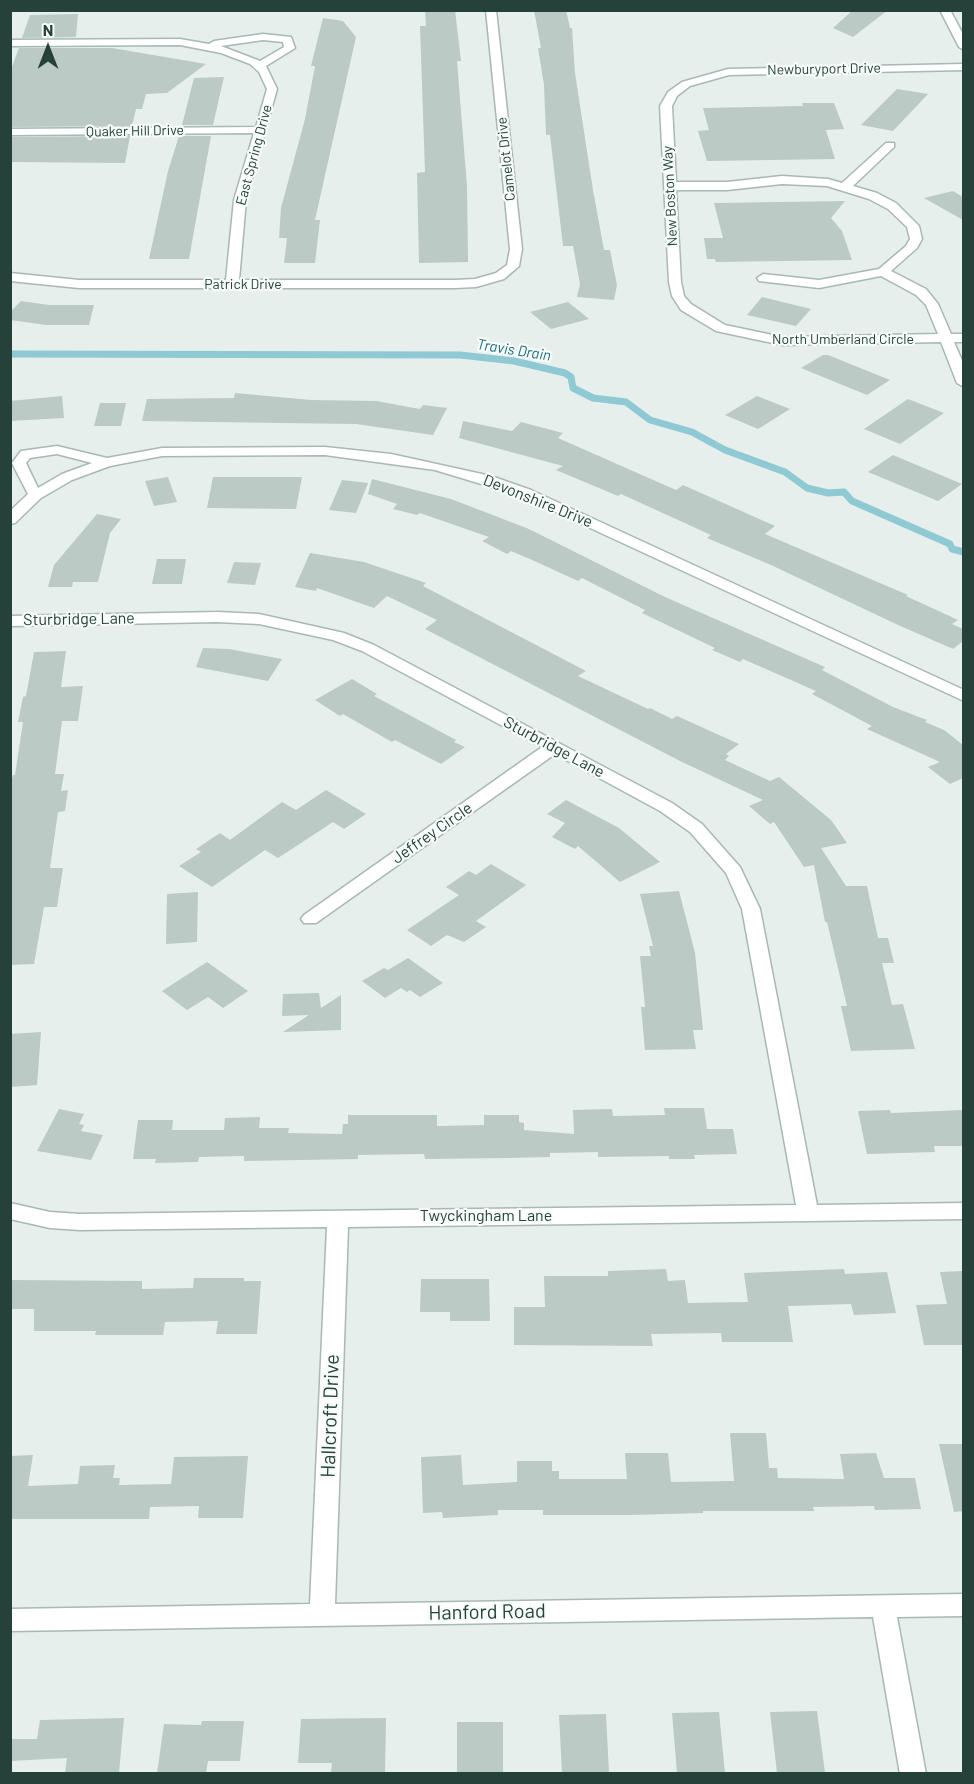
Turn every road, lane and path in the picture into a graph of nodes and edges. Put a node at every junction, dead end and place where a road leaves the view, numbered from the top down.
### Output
1 (491, 10) edge
2 (945, 10) edge
3 (10, 43) edge
4 (204, 45) junction
5 (963, 47) edge
6 (259, 66) junction
7 (963, 67) edge
8 (686, 84) joint
9 (259, 130) junction
10 (10, 132) edge
11 (890, 145) dead end
12 (670, 186) junction
13 (845, 187) junction
14 (883, 272) junction
15 (10, 277) edge
16 (763, 278) dead end
17 (476, 283) joint
18 (232, 284) junction
19 (692, 312) joint
20 (963, 338) edge
21 (947, 339) junction
22 (963, 383) edge
23 (107, 462) junction
24 (36, 495) junction
25 (10, 520) edge
26 (10, 621) edge
27 (963, 696) edge
28 (554, 747) junction
29 (309, 919) dead end
30 (10, 1211) edge
31 (963, 1211) edge
32 (807, 1214) junction
33 (338, 1217) junction
34 (963, 1605) edge
35 (883, 1606) junction
36 (322, 1615) junction
37 (10, 1620) edge
38 (913, 1773) edge

1 - 17 street, Camelot Drive
2 - 5 street
3 - 4 street
4 - 6 street
4 - 6 street
6 - 9 street, East Spring Drive
7 - 8 street, Newburyport Drive
8 - 12 street, New Boston Way
9 - 10 street, Quaker Hill Drive
9 - 18 street, East Spring Drive
11 - 13 street
12 - 13 street
12 - 19 street, New Boston Way
13 - 14 street
14 - 16 street
14 - 21 street
15 - 18 street, Patrick Drive
17 - 18 street, Patrick Drive
19 - 21 street, North Umberland Circle
20 - 21 street, North Umberland Circle
21 - 22 street
23 - 24 street, Devonshire Drive
23 - 24 street, Devonshire Drive
23 - 27 street, Devonshire Drive
24 - 25 street, Devonshire Drive
26 - 28 street, Sturbridge Lane
28 - 29 street, Jeffrey Circle
28 - 32 street, Sturbridge Lane
30 - 33 street, Twyckingham Lane
31 - 32 street, Twyckingham Lane
32 - 33 street, Twyckingham Lane
33 - 36 street, Hallcroft Drive
34 - 35 street, Hanford Road
35 - 36 street, Hanford Road
35 - 38 street
36 - 37 street, Hanford Road

